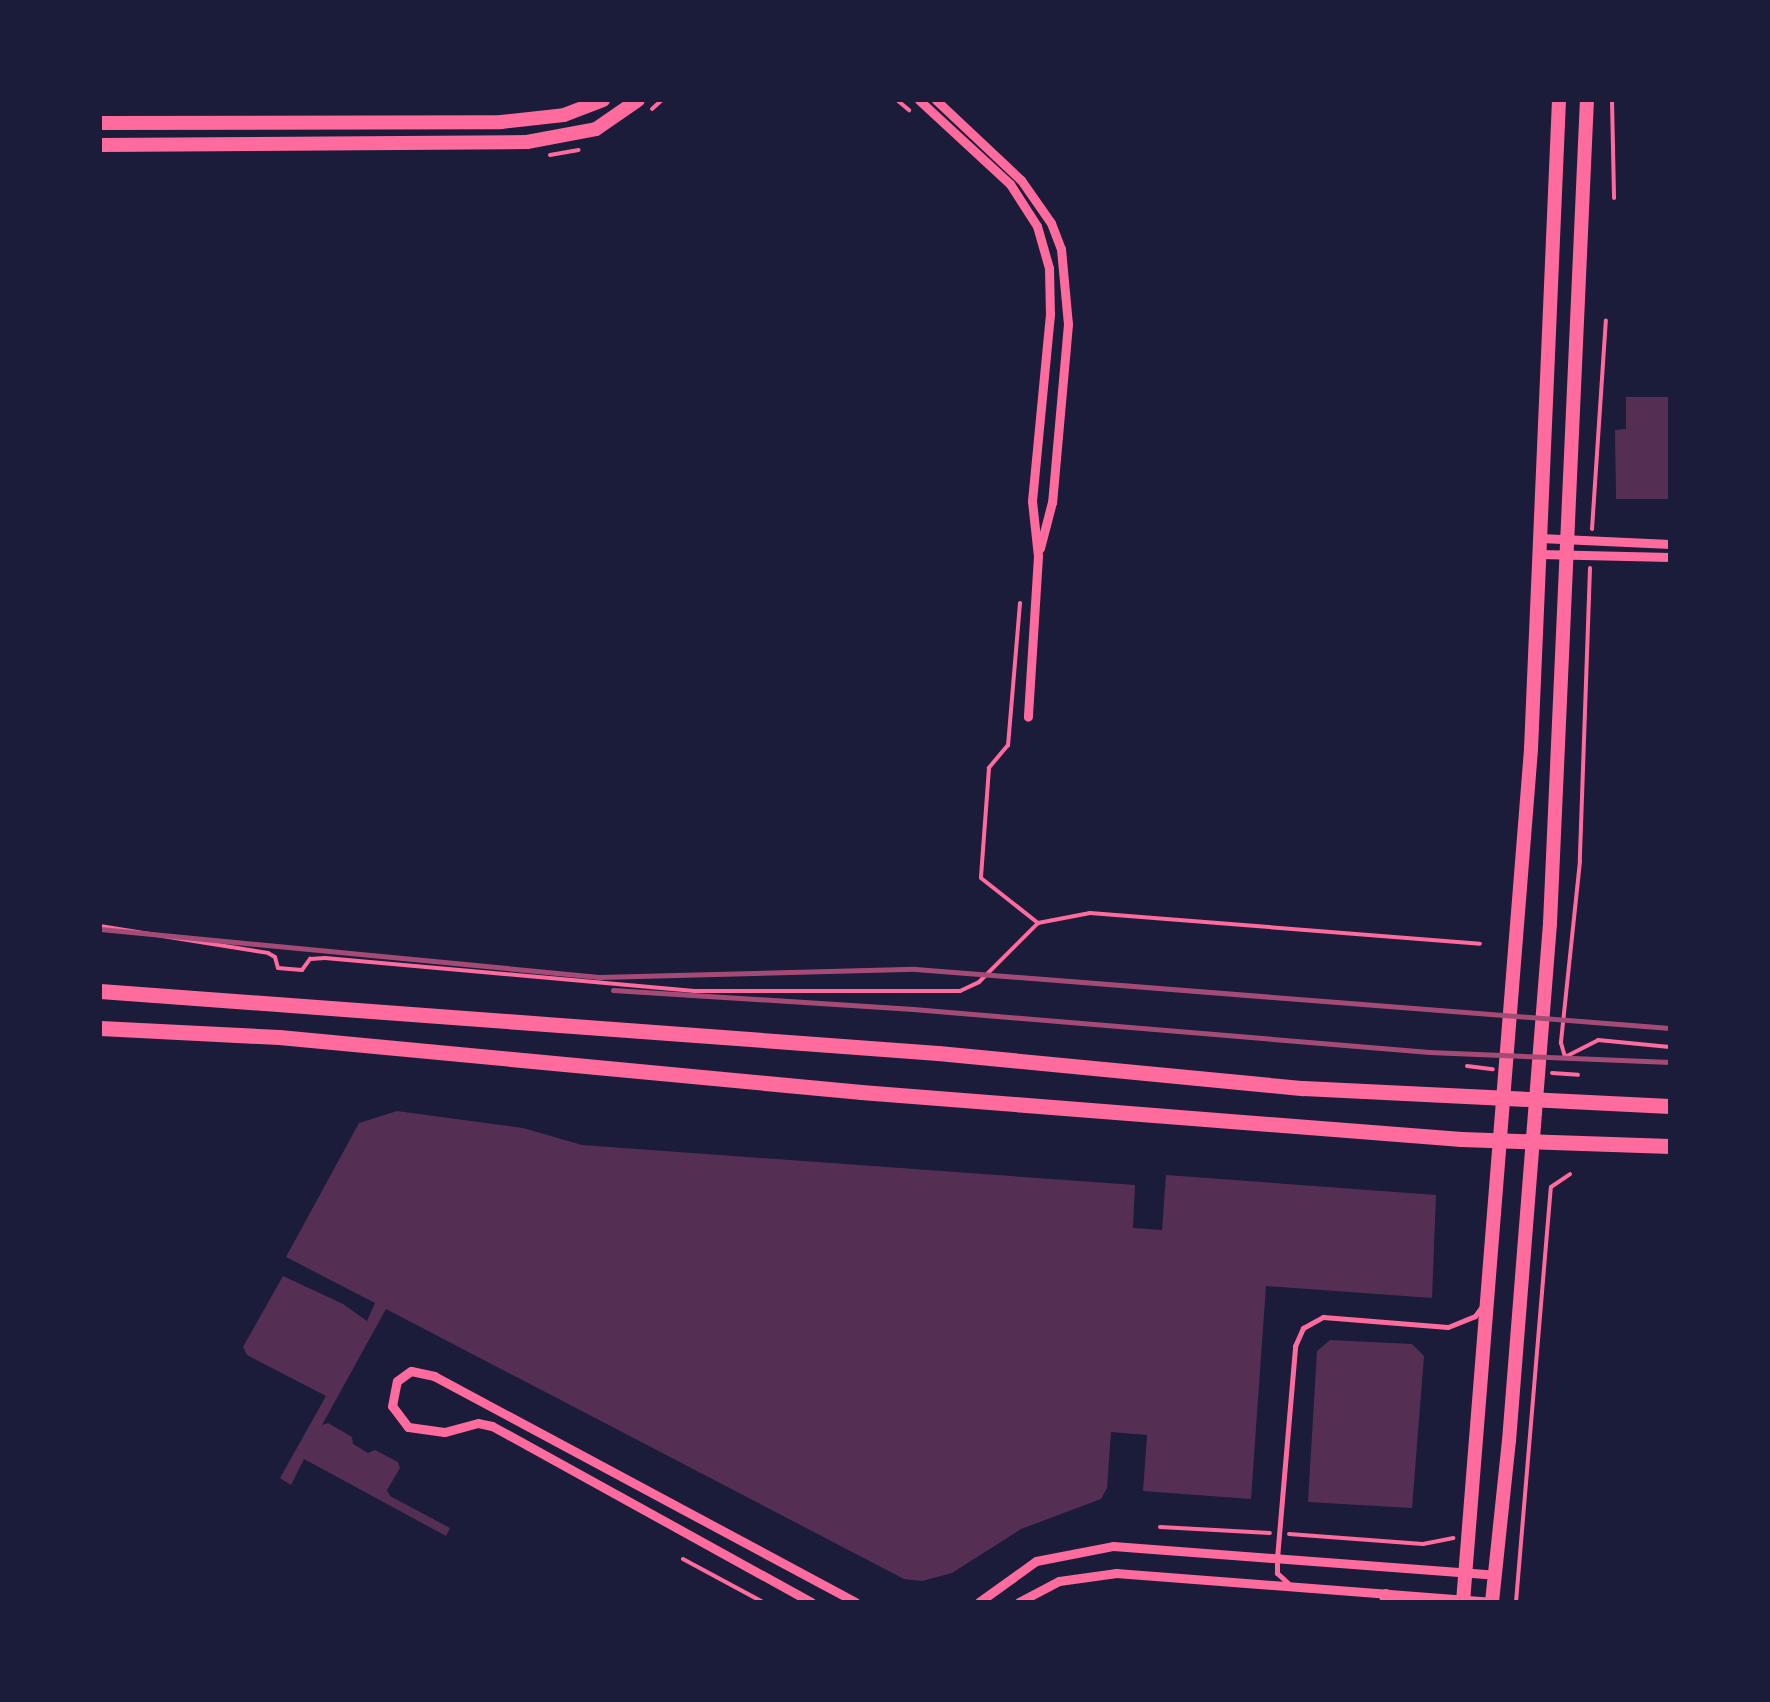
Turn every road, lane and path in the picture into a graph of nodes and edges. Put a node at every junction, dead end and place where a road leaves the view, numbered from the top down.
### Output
1 (603, 100) edge
2 (638, 100) edge
3 (898, 100) edge
4 (919, 100) edge
5 (936, 100) edge
6 (1559, 100) edge
7 (1588, 100) edge
8 (1612, 100) edge
9 (912, 112) dead end
10 (100, 123) edge
11 (100, 145) edge
12 (1614, 198) dead end
13 (1606, 320) dead end
14 (1593, 512) dead end
15 (1568, 539) junction
16 (1670, 544) edge
17 (1540, 546) junction
18 (1038, 556) junction
19 (1567, 556) junction
20 (1670, 557) edge
21 (1590, 567) dead end
22 (1021, 592) dead end
23 (1028, 718) dead end
24 (1038, 923) junction
25 (100, 926) edge
26 (1480, 944) dead end
27 (100, 991) edge
28 (100, 1028) edge
29 (1670, 1047) edge
30 (1503, 1101) junction
31 (1536, 1102) junction
32 (1670, 1106) edge
33 (1500, 1141) junction
34 (1533, 1142) junction
35 (1670, 1146) edge
36 (1570, 1174) dead end
37 (1485, 1302) junction
38 (1160, 1527) dead end
39 (1280, 1534) junction
40 (1442, 1538) dead end
41 (1277, 1558) junction
42 (682, 1559) dead end
43 (1466, 1573) junction
44 (1495, 1575) junction
45 (1299, 1589) junction
46 (1392, 1599) edge
47 (1463, 1601) edge
48 (762, 1602) edge
49 (811, 1602) edge
50 (856, 1602) edge
51 (979, 1602) edge
52 (1020, 1602) edge
53 (1491, 1602) edge
54 (1516, 1602) edge

1 - 10 main road
2 - 11 main road
3 - 9 path
4 - 18 street
5 - 18 street
6 - 17 main road
7 - 15 main road
8 - 12 path
13 - 14 path
15 - 16 street
15 - 17 street
15 - 19 main road
17 - 19 street
17 - 30 main road
18 - 23 street
19 - 20 street
19 - 31 main road
21 - 29 path
22 - 24 path
24 - 25 path
24 - 26 path
27 - 30 main road
28 - 33 main road
30 - 31 main road
30 - 33 main road
31 - 32 main road
31 - 34 main road
33 - 34 main road
33 - 37 main road
34 - 35 main road
34 - 44 main road
36 - 54 path
37 - 39 lane
37 - 43 main road
38 - 39 path
39 - 40 path
39 - 41 lane
41 - 43 street
41 - 45 lane
41 - 51 street
42 - 48 path
43 - 44 street
43 - 47 main road
44 - 53 main road
45 - 46 street
45 - 52 street
46 - 47 street
47 - 53 street
49 - 50 street

